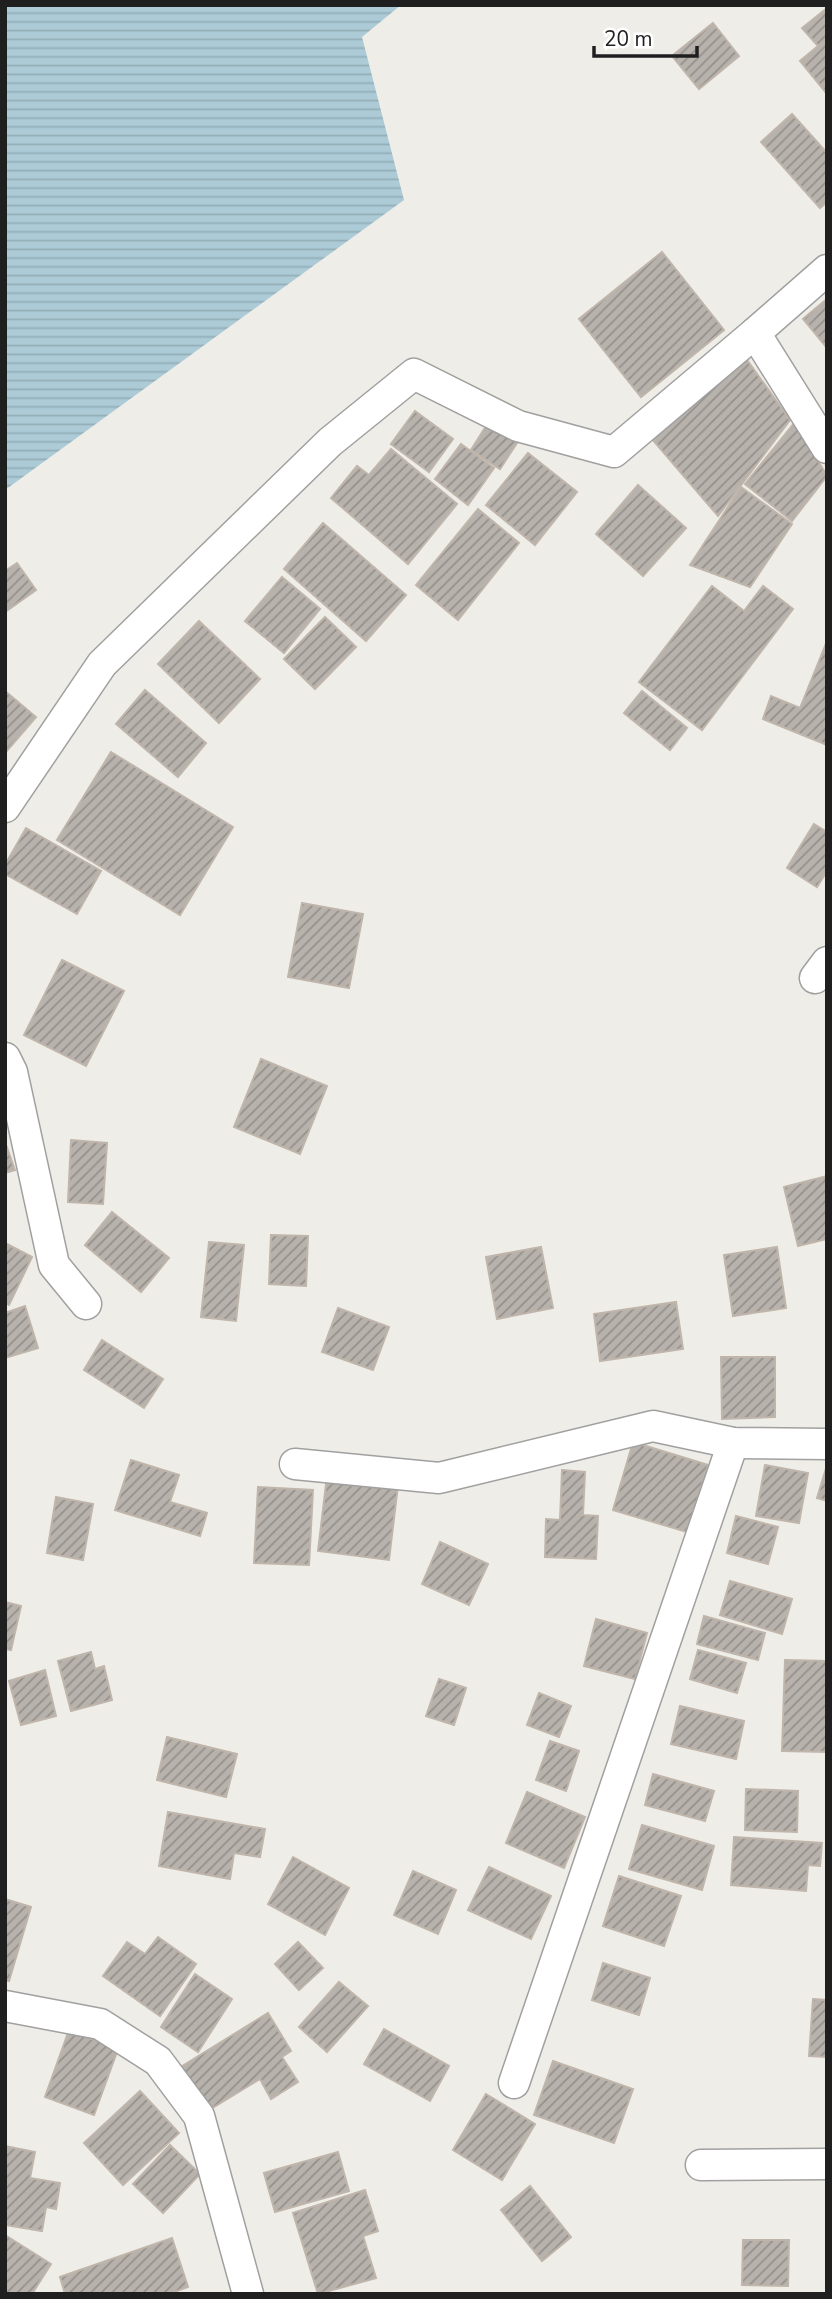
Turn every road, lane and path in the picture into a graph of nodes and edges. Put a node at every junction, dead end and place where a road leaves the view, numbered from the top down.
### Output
1 (827, 270) edge
2 (755, 333) junction
3 (827, 449) edge
4 (5, 807) edge
5 (5, 1058) edge
6 (86, 1304) dead end
7 (733, 1443) junction
8 (827, 1444) edge
9 (295, 1464) dead end
10 (5, 2007) edge
11 (514, 2082) dead end
12 (827, 2164) edge
13 (701, 2165) dead end
14 (248, 2294) edge

1 - 2 street
2 - 3 street
2 - 4 street
5 - 6 street
7 - 8 street
7 - 9 street
7 - 11 street
10 - 14 street
12 - 13 street

